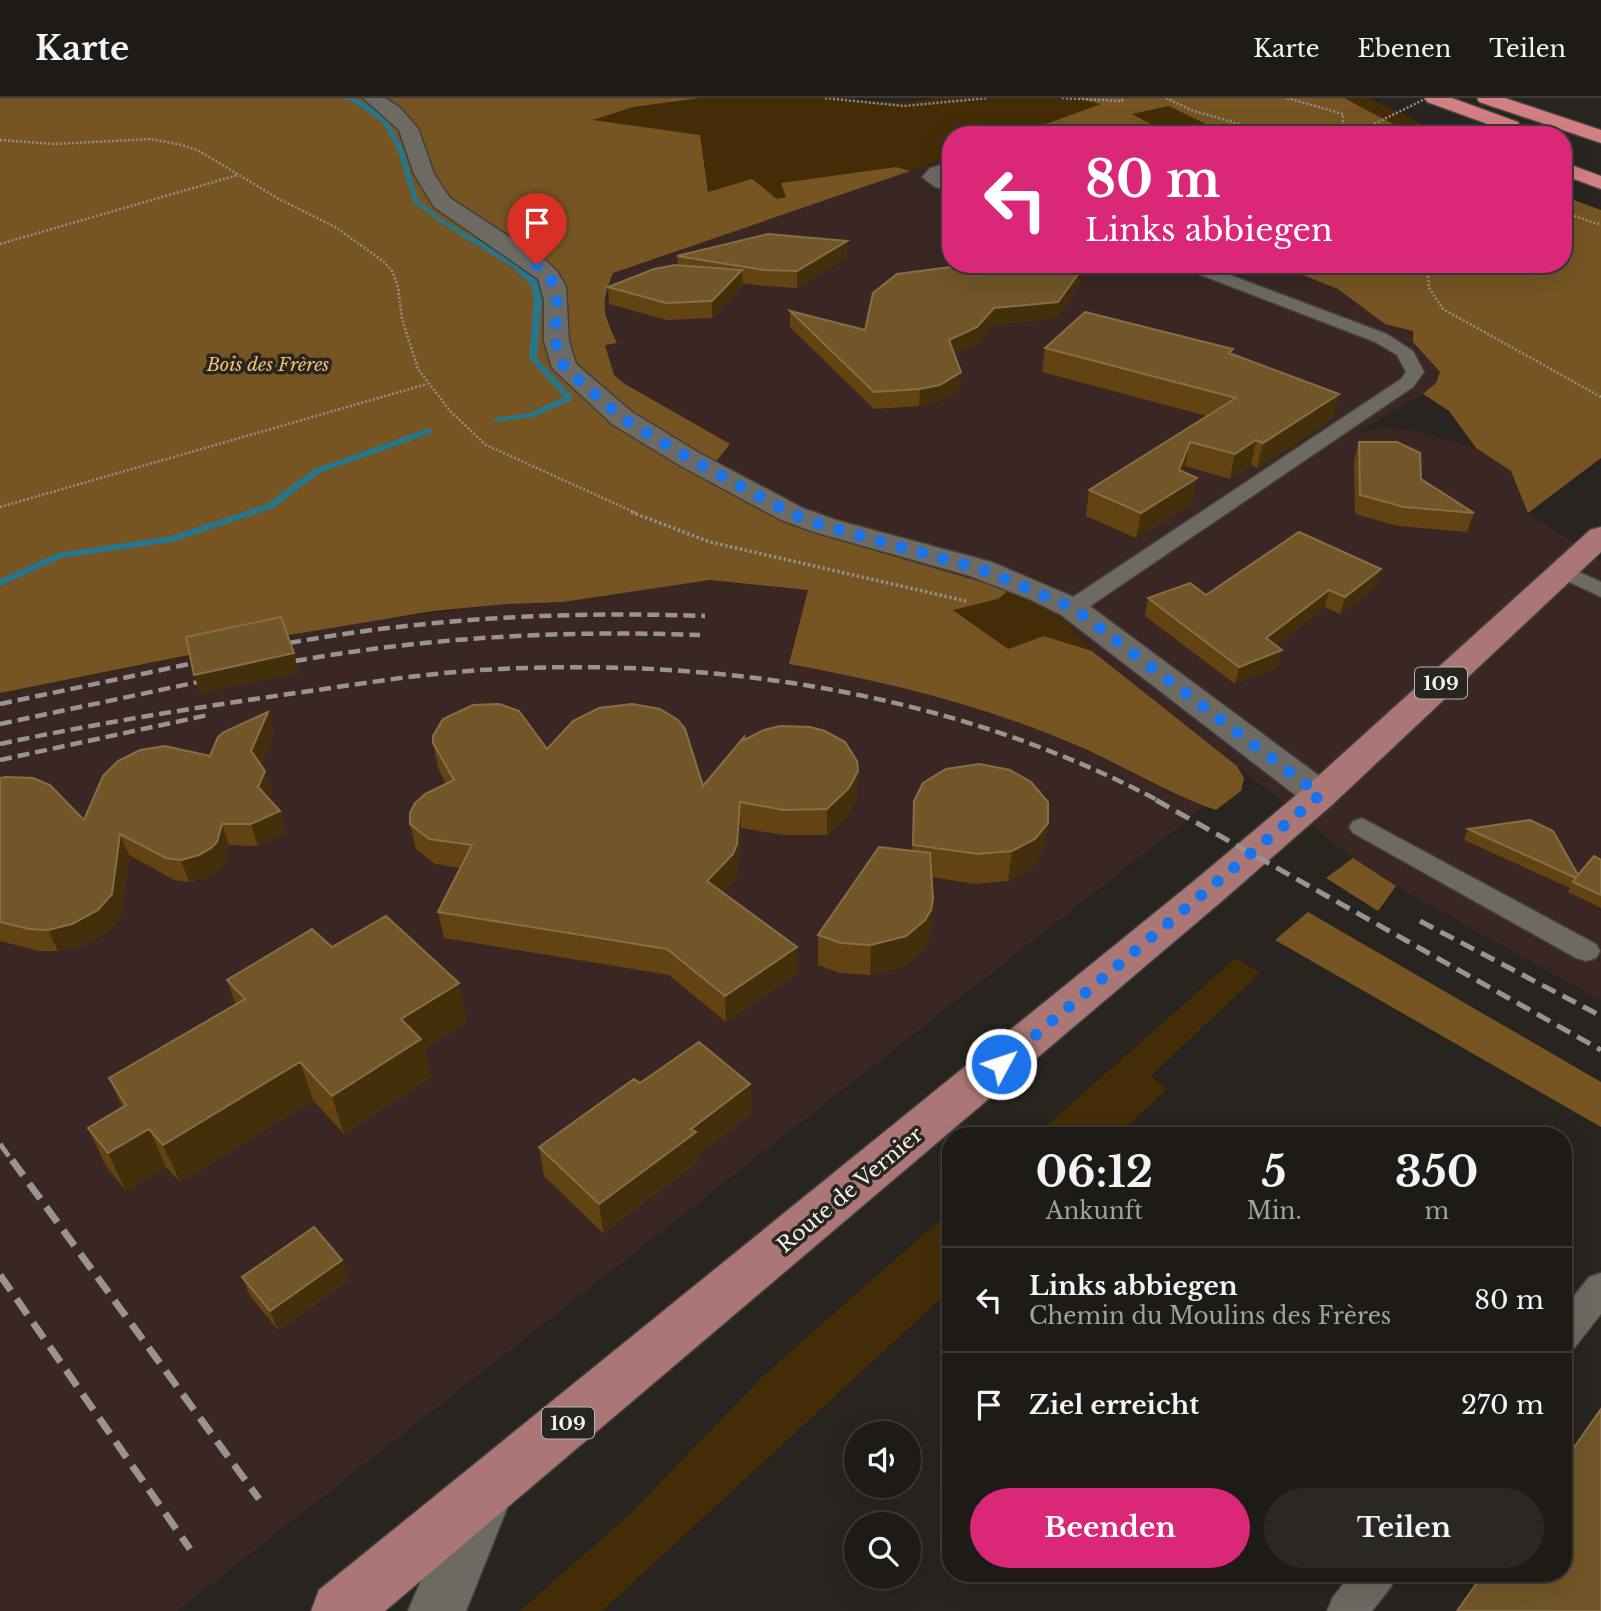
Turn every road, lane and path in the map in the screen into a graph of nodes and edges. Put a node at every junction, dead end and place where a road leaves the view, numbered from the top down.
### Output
1 (372, 98) edge
2 (825, 98) edge
3 (988, 98) edge
4 (1062, 98) edge
5 (1123, 98) edge
6 (1166, 98) edge
7 (1287, 98) edge
8 (1486, 98) edge
9 (1539, 98) edge
10 (1427, 101) edge
11 (1601, 119) edge
12 (1245, 126) edge
13 (1343, 126) edge
14 (1373, 126) edge
15 (1468, 126) edge
16 (1509, 126) edge
17 (1571, 126) edge
18 (1572, 126) edge
19 (1601, 136) edge
20 (0, 140) edge
21 (1572, 146) edge
22 (1601, 156) edge
23 (942, 169) edge
24 (1572, 172) edge
25 (239, 175) junction
26 (942, 183) edge
27 (1601, 183) edge
28 (1572, 215) edge
29 (1601, 225) edge
30 (0, 244) edge
31 (1210, 273) edge
32 (1427, 273) edge
33 (427, 384) junction
34 (1601, 397) edge
35 (0, 507) edge
36 (1601, 536) edge
37 (1562, 570) junction
38 (1601, 591) edge
39 (974, 603) dead end
40 (1072, 607) junction
41 (1320, 795) junction
42 (1362, 827) dead end
43 (1586, 951) dead end
44 (1601, 1288) edge
45 (1572, 1325) edge
46 (488, 1488) junction
47 (1370, 1582) edge
48 (340, 1611) edge
49 (437, 1611) edge
50 (1347, 1611) edge

1 - 40 street
2 - 3 path
4 - 5 path
6 - 12 path
7 - 13 path
8 - 17 highway
9 - 11 highway
10 - 14 path, bridge
10 - 15 highway
10 - 16 highway
18 - 19 highway
20 - 25 path
21 - 22 highway
23 - 26 lane
24 - 27 highway
25 - 30 path
25 - 33 path
28 - 29 path
31 - 40 lane
32 - 34 path
33 - 35 path
33 - 39 path
36 - 37 main road, Route de Vernier / 109
37 - 38 lane
37 - 41 main road, Route de Vernier / 109
40 - 41 street
41 - 46 main road, Route de Vernier / 109
42 - 43 lane
44 - 45 lane
46 - 48 main road, Route de Vernier / 109
46 - 49 street
47 - 50 lane

